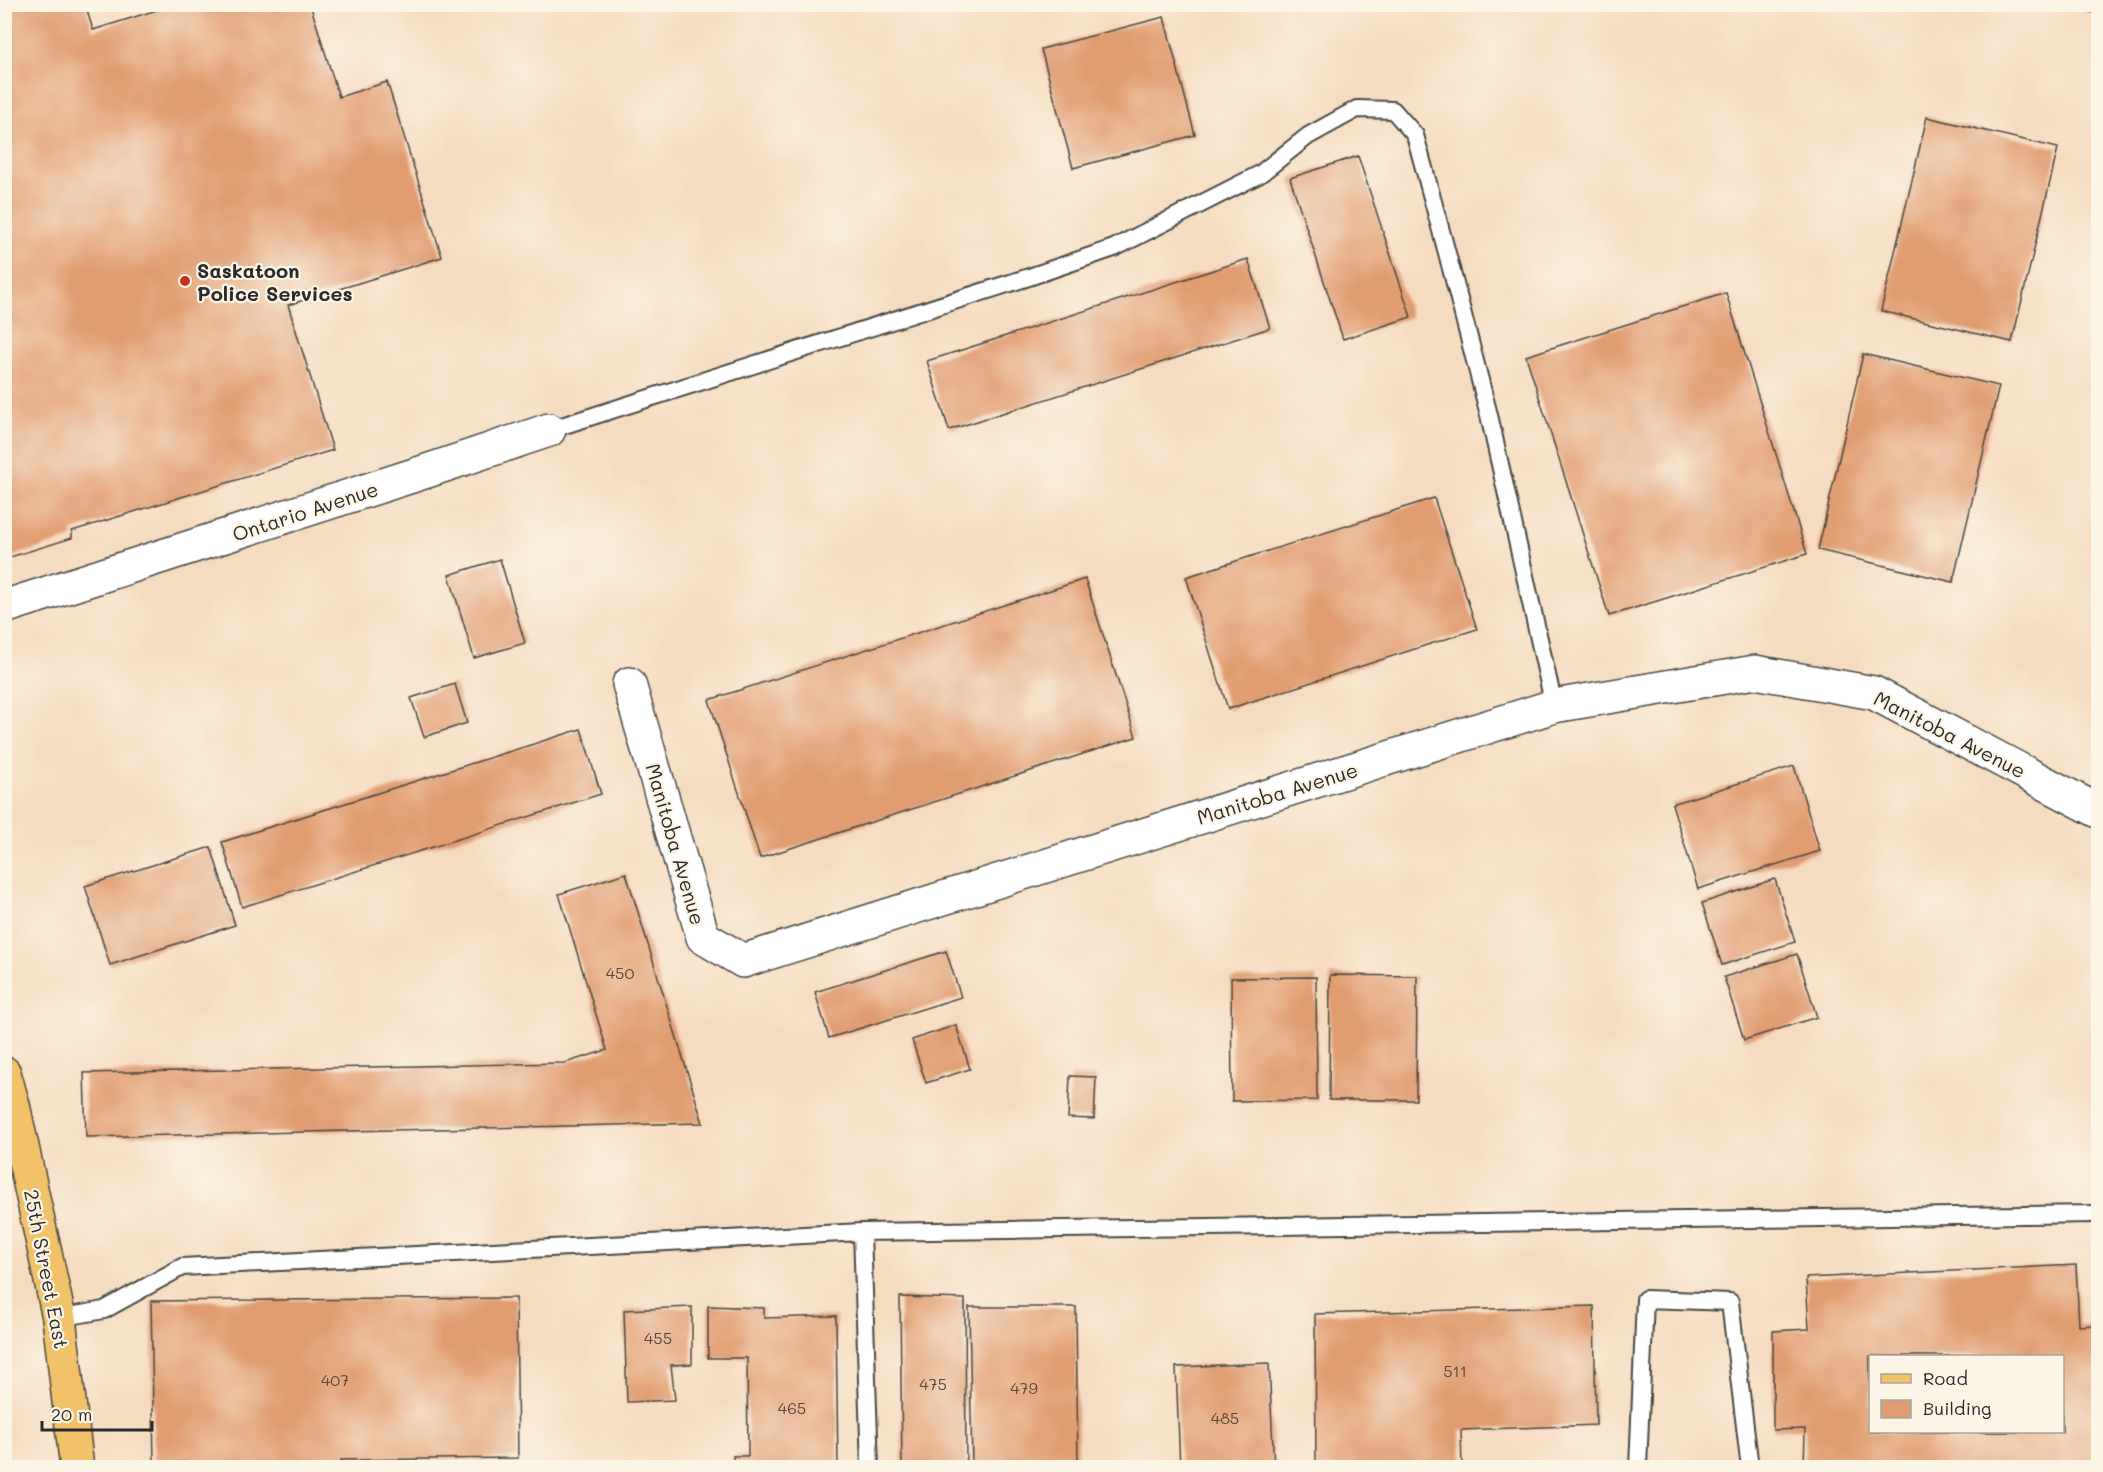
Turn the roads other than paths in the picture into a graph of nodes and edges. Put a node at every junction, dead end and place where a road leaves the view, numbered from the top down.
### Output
1 (549, 430) joint
2 (4, 607) edge
3 (629, 684) dead end
4 (1554, 706) junction
5 (2098, 811) edge
6 (4, 1073) edge
7 (2098, 1214) edge
8 (862, 1232) junction
9 (59, 1318) junction
10 (77, 1467) edge
11 (870, 1467) edge
12 (1638, 1467) edge
13 (1750, 1467) edge

1 - 2 street, Ontario Avenue
1 - 4 lane, Ontario Avenue
3 - 4 street, Manitoba Avenue
4 - 5 street, Manitoba Avenue
6 - 9 main road, 25th Street East
7 - 8 lane
8 - 9 lane
8 - 11 lane
9 - 10 main road, 25th Street East
12 - 13 lane

